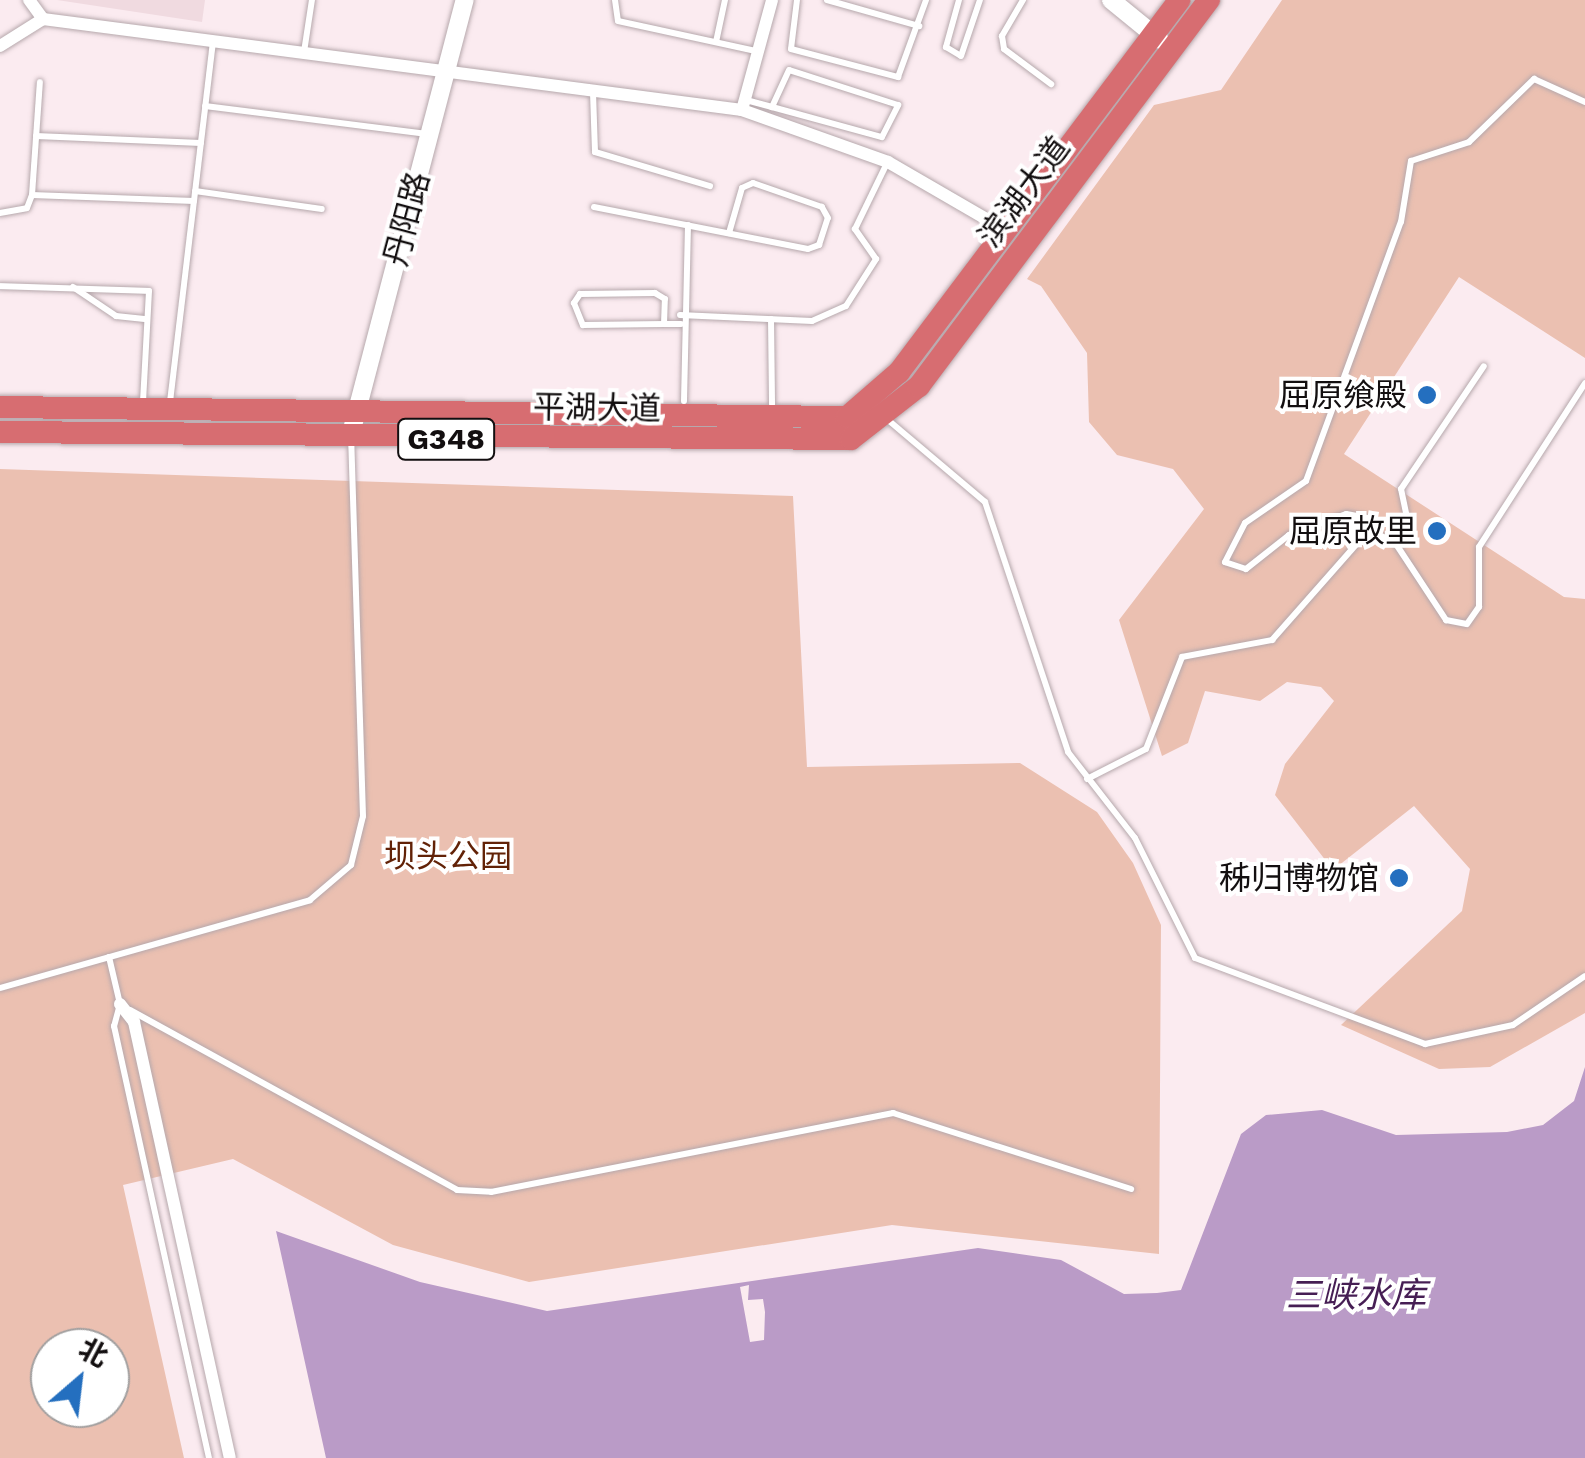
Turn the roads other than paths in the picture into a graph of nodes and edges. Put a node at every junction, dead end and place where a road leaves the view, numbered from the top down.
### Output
1 (29, 0) edge
2 (312, 0) edge
3 (464, 0) edge
4 (615, 0) edge
5 (724, 0) edge
6 (772, 0) edge
7 (797, 0) edge
8 (827, 0) edge
9 (926, 0) edge
10 (959, 0) edge
11 (980, 0) edge
12 (1024, 0) edge
13 (1111, 0) edge
14 (1179, 0) edge
15 (1210, 0) edge
16 (43, 19) junction
17 (919, 26) junction
18 (1153, 34) junction
19 (213, 41) junction
20 (716, 42) junction
21 (0, 46) edge
22 (1172, 50) junction
23 (758, 52) junction
24 (304, 53) junction
25 (446, 72) junction
26 (40, 82) dead end
27 (1050, 84) dead end
28 (593, 91) junction
29 (1585, 102) edge
30 (744, 105) junction
31 (205, 106) junction
32 (772, 108) junction
33 (430, 134) junction
34 (36, 136) junction
35 (201, 143) junction
36 (888, 162) junction
37 (710, 186) dead end
38 (195, 191) junction
39 (32, 194) junction
40 (194, 201) junction
41 (594, 207) dead end
42 (322, 209) dead end
43 (0, 213) edge
44 (688, 225) junction
45 (1006, 230) junction
46 (729, 233) junction
47 (1027, 242) junction
48 (70, 285) junction
49 (0, 286) edge
50 (680, 314) junction
51 (147, 319) junction
52 (771, 319) junction
53 (664, 324) junction
54 (680, 324) junction
55 (1484, 366) dead end
56 (1585, 383) edge
57 (684, 402) dead end
58 (772, 404) dead end
59 (867, 405) junction
60 (0, 408) edge
61 (143, 410) junction
62 (169, 410) junction
63 (356, 414) junction
64 (886, 418) junction
65 (0, 432) edge
66 (166, 435) junction
67 (350, 437) junction
68 (1368, 531) junction
69 (1394, 541) junction
70 (1087, 779) junction
71 (110, 957) junction
72 (1585, 976) edge
73 (0, 988) edge
74 (120, 1004) junction
75 (1132, 1189) dead end
76 (209, 1458) edge
77 (230, 1458) edge

1 - 16 street
2 - 24 lane
3 - 25 main road, 丹阳路
4 - 20 lane
5 - 20 lane
6 - 23 street
7 - 17 lane
8 - 17 lane
9 - 17 lane
10 - 11 lane
12 - 27 lane
13 - 18 main road
14 - 18 highway, 滨湖大道
15 - 22 highway, 滨湖大道 / G348
16 - 19 street
16 - 21 street
18 - 22 main road
18 - 45 highway, 滨湖大道
19 - 24 street
19 - 31 lane
20 - 23 lane
22 - 47 highway, 滨湖大道 / G348
23 - 30 street
24 - 25 street
25 - 28 street
25 - 33 main road, 丹阳路
26 - 34 lane
28 - 30 street
28 - 37 lane
29 - 68 lane
30 - 32 lane
30 - 36 street
31 - 33 lane
31 - 35 lane
32 - 32 lane
33 - 63 main road, 丹阳路
34 - 35 lane
34 - 39 lane
35 - 38 lane
36 - 45 street
36 - 52 lane
38 - 40 lane
38 - 42 lane
39 - 40 lane
39 - 43 lane
40 - 62 lane
41 - 44 lane
44 - 46 lane
44 - 50 lane
45 - 47 street
45 - 59 highway, 滨湖大道
46 - 46 lane
47 - 64 highway, 滨湖大道 / G348
48 - 49 lane
48 - 51 lane
48 - 51 lane
50 - 52 lane
50 - 54 lane
51 - 61 lane
52 - 58 lane
53 - 53 lane
53 - 54 lane
54 - 57 lane
55 - 69 lane
56 - 69 lane
59 - 63 highway, 平湖大道 / G348
59 - 64 lane
60 - 61 highway, 平湖大道 / G348
61 - 62 highway, 平湖大道 / G348
62 - 63 highway, 平湖大道 / G348
62 - 66 lane
63 - 67 main road, 丹阳路
64 - 67 highway, 平湖大道 / G348
64 - 70 lane
65 - 66 highway, 平湖大道 / G348
66 - 67 highway, 平湖大道 / G348
67 - 71 lane
68 - 69 lane
68 - 70 lane
70 - 72 lane
71 - 73 lane
71 - 74 lane
74 - 75 lane
74 - 76 lane
74 - 77 street

